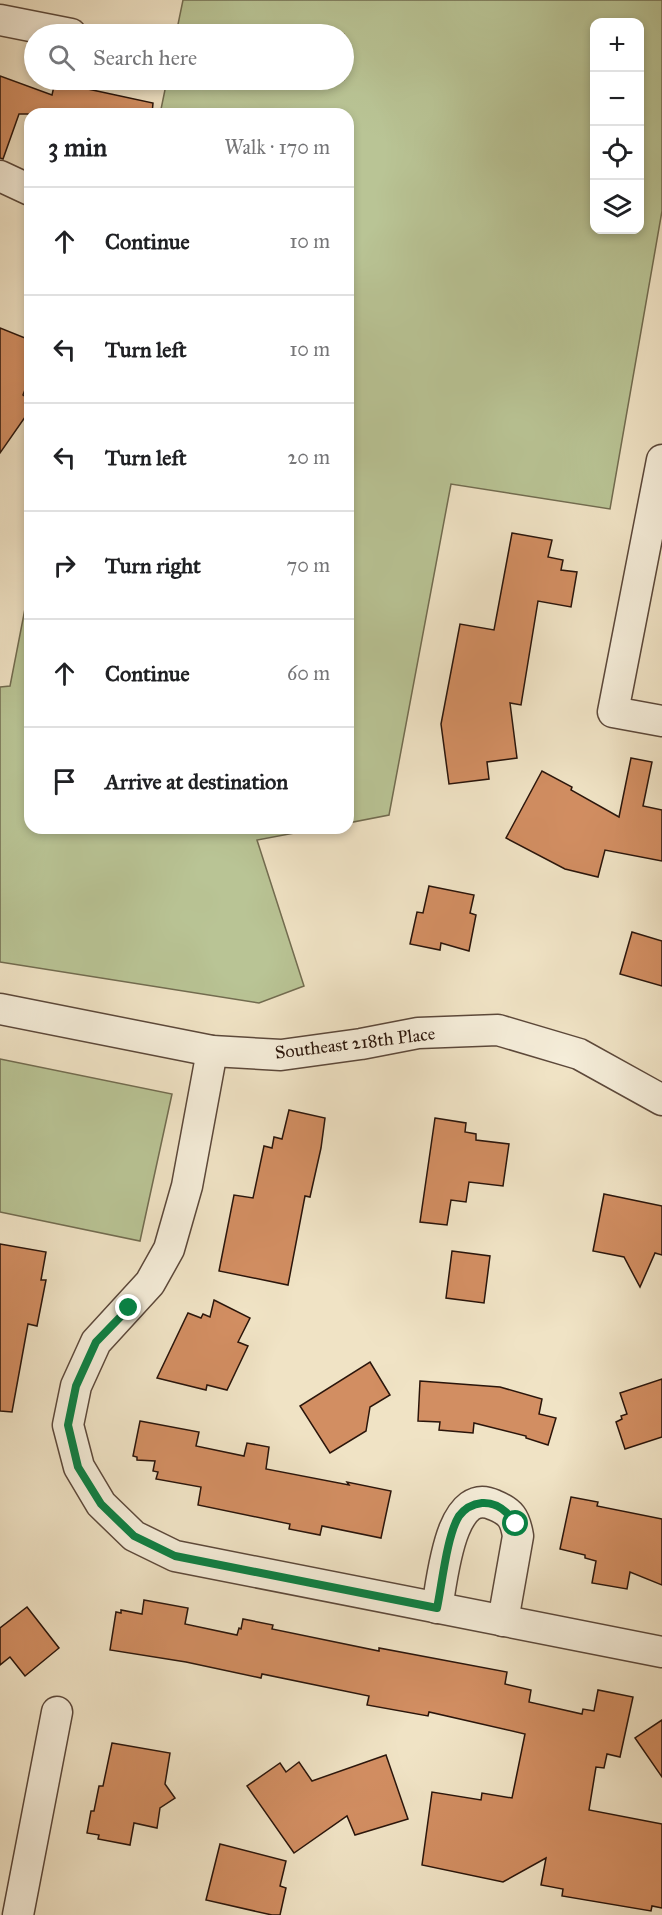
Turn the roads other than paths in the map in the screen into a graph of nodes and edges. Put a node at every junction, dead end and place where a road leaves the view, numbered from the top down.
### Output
1 (0, 20) edge
2 (24, 25) edge
3 (0, 176) edge
4 (24, 187) edge
5 (662, 460) edge
6 (662, 721) edge
7 (0, 1009) edge
8 (212, 1051) junction
9 (662, 1100) edge
10 (437, 1608) junction
11 (503, 1621) junction
12 (662, 1652) edge
13 (57, 1712) dead end
14 (18, 1915) edge

1 - 2 street
3 - 4 street
5 - 6 street
7 - 8 street, Southeast 218th Place
8 - 9 street, Southeast 218th Place
8 - 10 street
10 - 11 street
10 - 11 street
11 - 12 street
13 - 14 street

